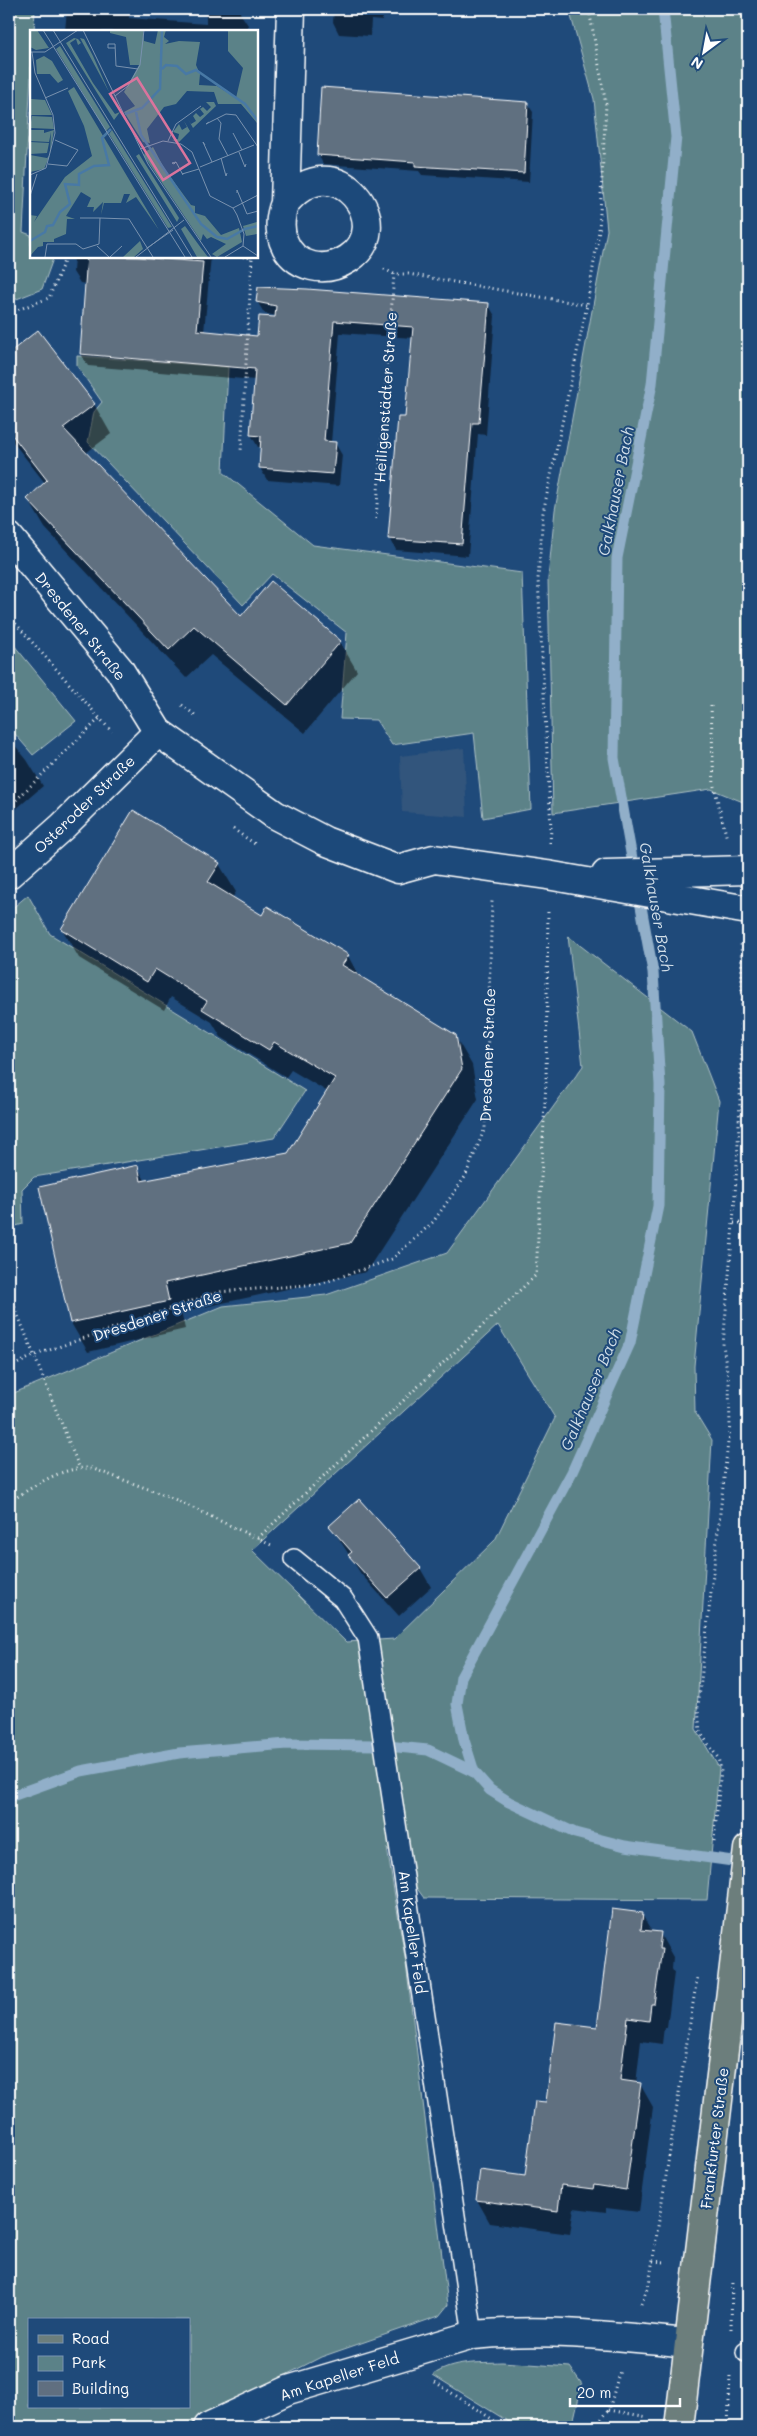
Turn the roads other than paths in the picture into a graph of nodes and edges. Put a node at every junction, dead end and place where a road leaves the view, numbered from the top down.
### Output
1 (291, 9) edge
2 (284, 202) junction
3 (9, 537) edge
4 (158, 732) junction
5 (736, 870) edge
6 (9, 874) edge
7 (547, 875) junction
8 (736, 908) edge
9 (294, 1559) dead end
10 (748, 1849) edge
11 (473, 2335) junction
12 (688, 2343) junction
13 (208, 2427) edge
14 (680, 2427) edge

1 - 2 street
2 - 2 street
3 - 4 street, Dresdener Straße
4 - 6 street, Osteroder Straße
4 - 7 street, Dresdener Straße
5 - 7 street, Dresdener Straße
7 - 8 street, Dresdener Straße
9 - 11 lane, Am Kapeller Feld
10 - 12 main road, Frankfurter Straße
11 - 12 street, Am Kapeller Feld
11 - 13 street, Am Kapeller Feld
12 - 14 main road, Frankfurter Straße

